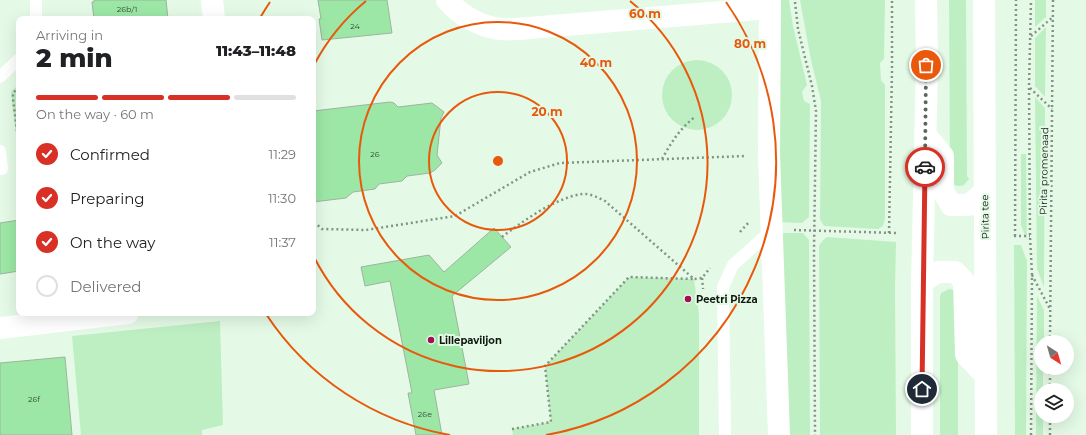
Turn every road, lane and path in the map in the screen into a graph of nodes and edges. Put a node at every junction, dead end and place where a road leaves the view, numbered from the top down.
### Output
1 (36, 0) edge
2 (212, 0) edge
3 (447, 0) edge
4 (794, 0) edge
5 (892, 0) edge
6 (926, 0) edge
7 (984, 0) edge
8 (1016, 0) edge
9 (1031, 0) edge
10 (1053, 0) edge
11 (770, 4) edge
12 (36, 16) edge
13 (214, 16) edge
14 (1053, 17) junction
15 (1030, 36) junction
16 (16, 62) edge
17 (0, 77) edge
18 (1029, 87) junction
19 (16, 89) edge
20 (1053, 110) junction
21 (694, 117) dead end
22 (16, 121) edge
23 (925, 134) junction
24 (0, 151) edge
25 (769, 154) junction
26 (662, 159) junction
27 (2, 169) dead end
28 (985, 191) junction
29 (316, 224) edge
30 (772, 230) junction
31 (814, 231) junction
32 (889, 233) junction
33 (896, 233) dead end
34 (1030, 236) junction
35 (502, 237) dead end
36 (736, 238) dead end
37 (712, 266) dead end
38 (1032, 274) junction
39 (694, 279) junction
40 (922, 282) junction
41 (1050, 310) junction
42 (102, 316) edge
43 (0, 328) edge
44 (1050, 335) edge
45 (985, 375) junction
46 (1050, 423) edge
47 (512, 428) dead end
48 (725, 435) edge
49 (779, 435) edge
50 (816, 435) edge
51 (922, 435) edge
52 (986, 435) edge
53 (1031, 435) edge
54 (1050, 435) edge

1 - 12 lane
2 - 13 main road
3 - 11 main road
4 - 31 path
5 - 32 path
6 - 23 main road
7 - 28 main road, Pirita tee
8 - 34 path
9 - 15 path
10 - 14 path, Pirita promenaad
11 - 25 main road
14 - 15 path
14 - 20 path, Pirita promenaad
15 - 18 path
16 - 17 lane
18 - 20 path
18 - 34 path
19 - 22 path
20 - 41 path, Pirita promenaad
21 - 26 path
23 - 28 main road
23 - 40 main road
24 - 27 lane
25 - 26 path
25 - 30 main road
26 - 29 path
28 - 45 main road, Pirita tee
30 - 31 path
30 - 36 path
30 - 48 lane
30 - 49 main road
31 - 32 path
31 - 50 path
32 - 33 path
34 - 38 path
35 - 39 path
37 - 39 path
38 - 41 path
38 - 53 path
39 - 47 path
40 - 45 main road
40 - 51 main road
41 - 44 path, Pirita promenaad
42 - 43 main road
45 - 52 main road, Pirita tee
46 - 54 path

